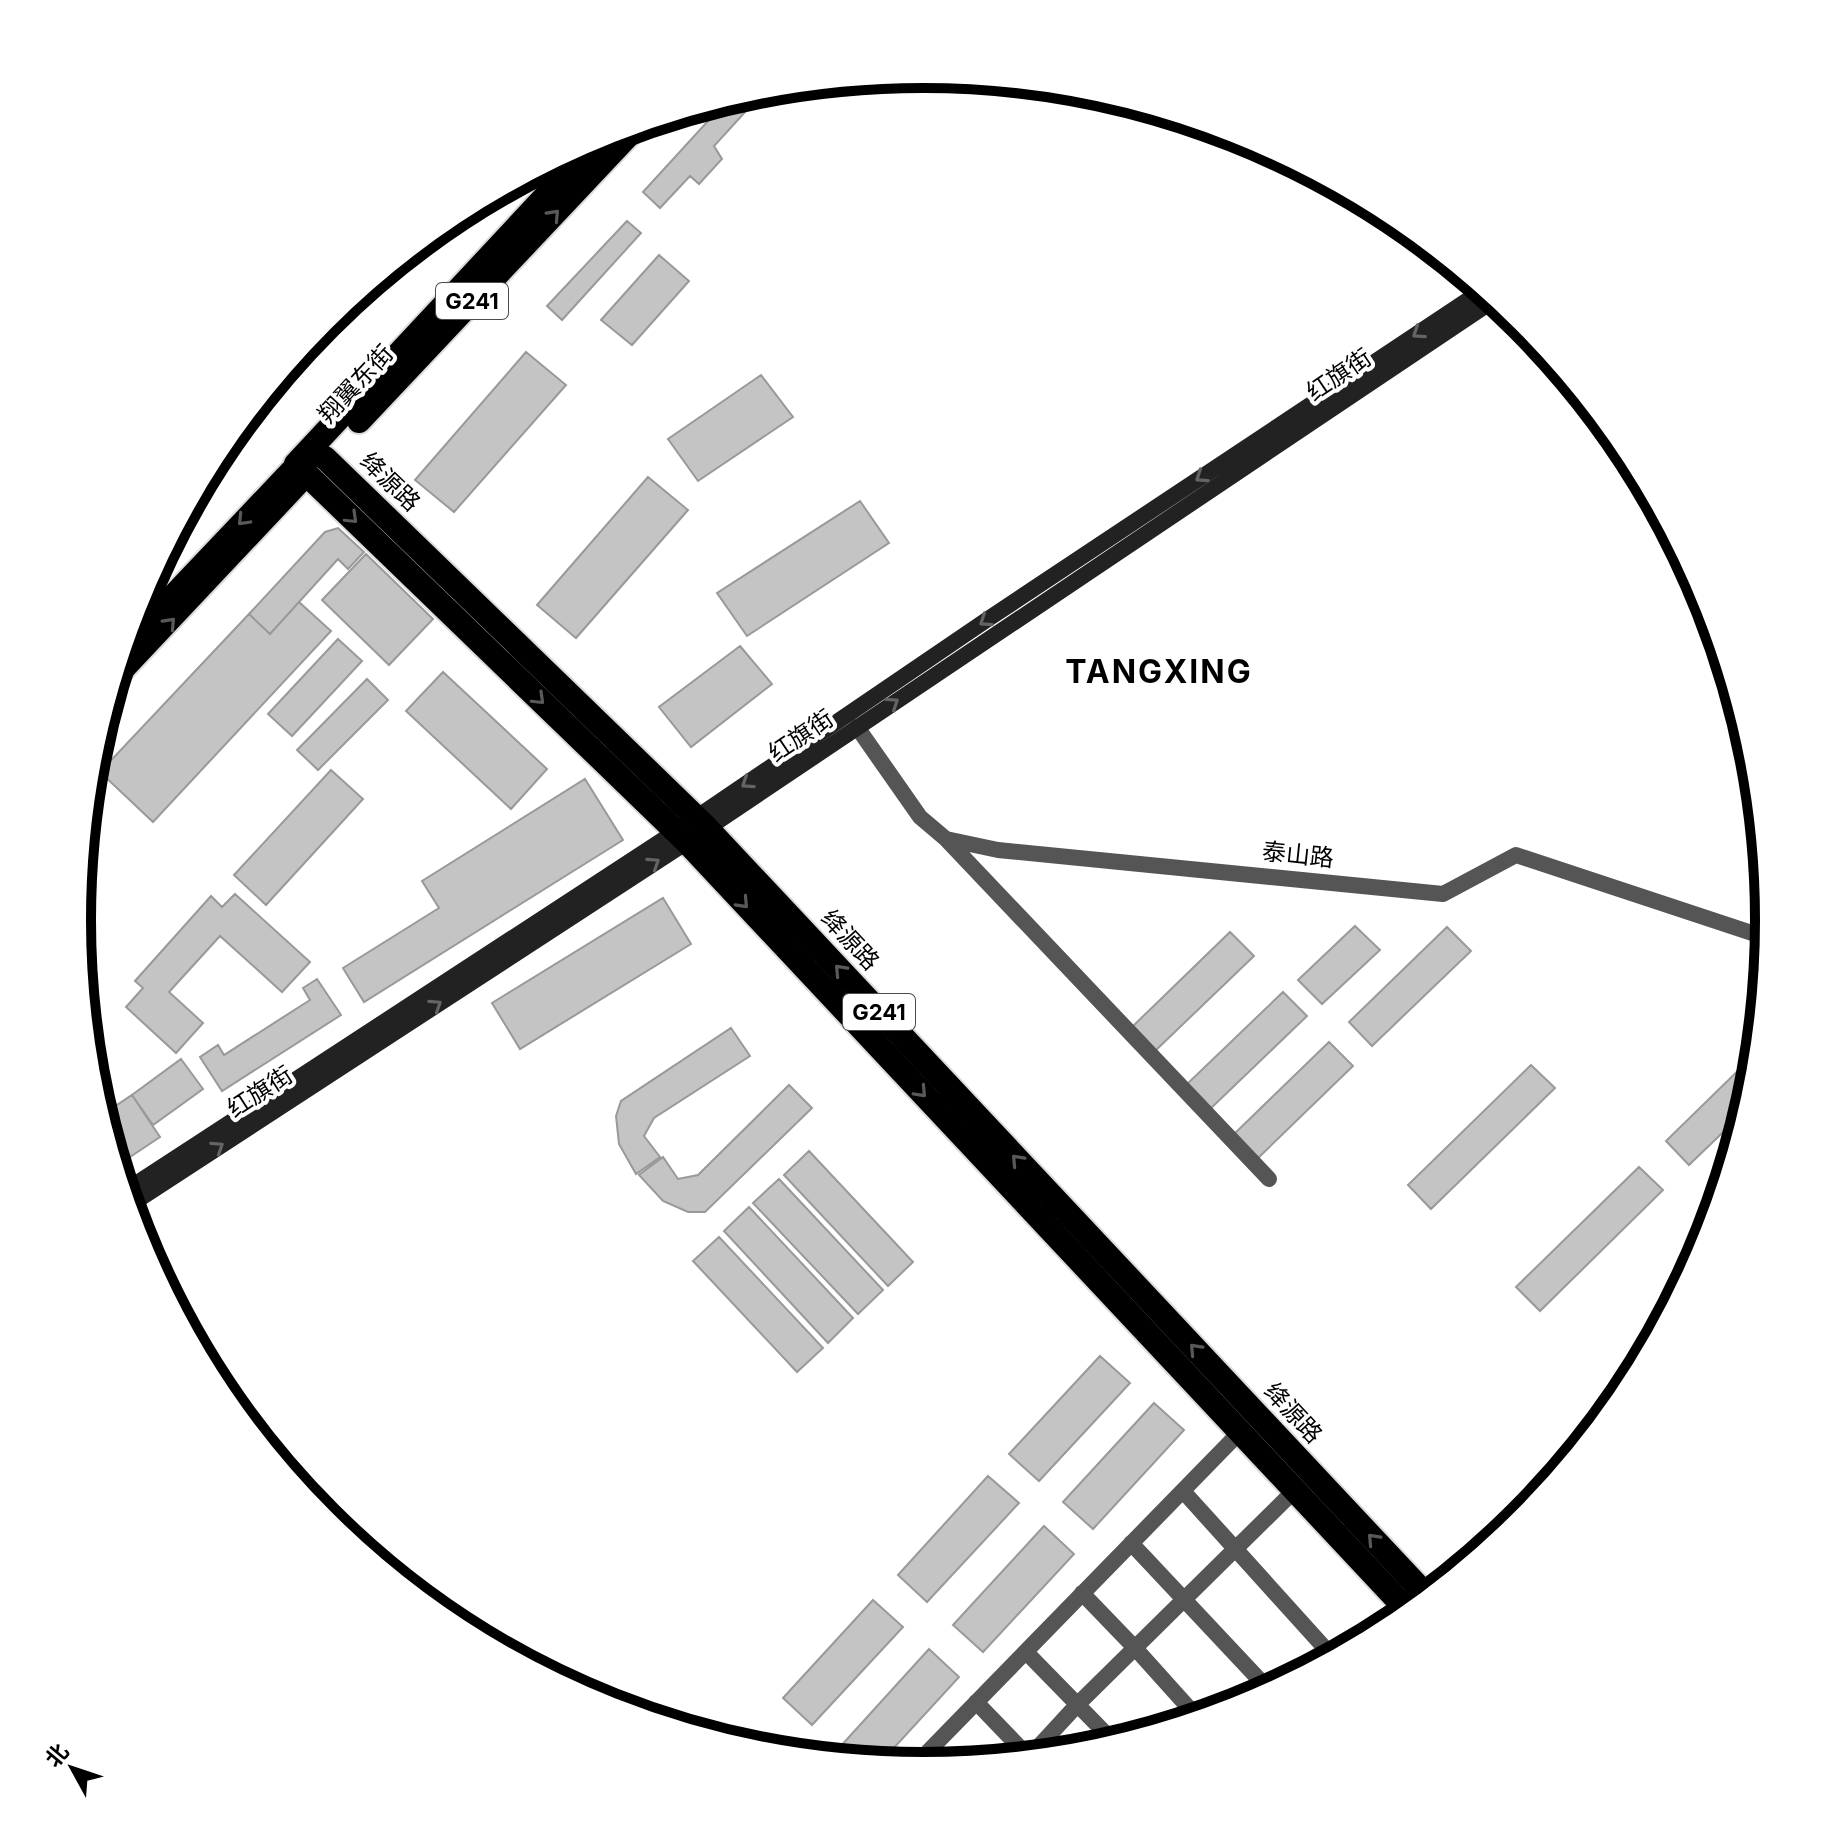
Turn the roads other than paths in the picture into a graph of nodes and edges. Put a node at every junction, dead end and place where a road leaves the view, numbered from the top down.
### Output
1 (617, 147) edge
2 (577, 164) edge
3 (1474, 296) edge
4 (1485, 306) edge
5 (310, 462) junction
6 (146, 623) edge
7 (133, 660) edge
8 (857, 727) junction
9 (691, 830) junction
10 (946, 839) junction
11 (1754, 934) edge
12 (1269, 1179) dead end
13 (134, 1185) edge
14 (139, 1199) edge
15 (1240, 1432) junction
16 (1295, 1490) junction
17 (1183, 1491) junction
18 (1131, 1543) junction
19 (1235, 1549) junction
20 (1419, 1587) edge
21 (1082, 1593) junction
22 (1184, 1599) junction
23 (1399, 1602) edge
24 (1135, 1648) junction
25 (1325, 1648) edge
26 (1026, 1652) junction
27 (1260, 1680) edge
28 (976, 1702) junction
29 (1077, 1705) junction
30 (1189, 1708) edge
31 (1104, 1732) edge
32 (1041, 1744) edge
33 (1019, 1746) edge
34 (928, 1752) edge

5 -> 1 highway, 翔翼东街 / G241
2 - 5 highway, 翔翼东街 / G241
3 -> 9 main road, 红旗街
8 -> 4 main road, 红旗街
5 -> 6 main road, 翔翼东街
7 -> 5 main road, 翔翼东街
5 - 9 highway, 绛源路 / G241
8 - 9 main road, 红旗街
8 - 10 street
9 - 13 main road, 红旗街
14 -> 9 main road, 红旗街
9 -> 15 highway, 绛源路 / G241
20 -> 9 highway, 绛源路 / G241
10 - 11 street, 泰山路
10 - 12 street
15 - 16 highway, 绛源路 / G241
15 - 17 street
16 - 19 street
16 - 23 highway, 绛源路 / G241
17 - 18 street
17 - 19 street
18 - 21 street
18 - 22 street
19 - 22 street
19 - 25 street
21 - 24 street
21 - 26 street
22 - 24 street
22 - 27 street
24 - 29 street
24 - 30 street
26 - 28 street
26 - 29 street
28 - 33 street
28 - 34 street
29 - 31 street
29 - 32 street

